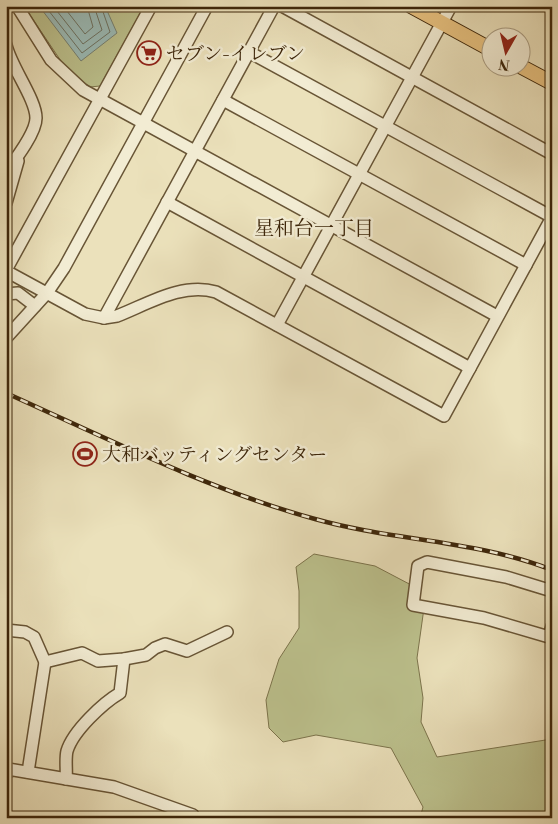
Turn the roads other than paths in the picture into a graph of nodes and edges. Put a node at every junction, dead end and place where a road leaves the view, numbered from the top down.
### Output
1 (17, 6) edge
2 (151, 6) edge
3 (207, 6) edge
4 (274, 6) edge
5 (282, 6) edge
6 (411, 6) edge
7 (451, 6) edge
8 (442, 23) junction
9 (480, 44) edge
10 (6, 45) edge
11 (249, 52) junction
12 (530, 71) edge
13 (412, 78) junction
14 (552, 83) edge
15 (100, 100) junction
16 (223, 100) junction
17 (144, 122) junction
18 (386, 126) junction
19 (21, 150) junction
20 (195, 150) junction
21 (552, 154) edge
22 (6, 172) edge
23 (359, 174) junction
24 (167, 202) junction
25 (6, 203) edge
26 (552, 217) edge
27 (332, 225) junction
28 (526, 265) junction
29 (6, 270) edge
30 (303, 277) junction
31 (47, 293) junction
32 (6, 294) edge
33 (35, 306) junction
34 (498, 316) junction
35 (104, 318) junction
36 (277, 325) junction
37 (7, 335) edge
38 (470, 368) junction
39 (552, 591) edge
40 (552, 626) edge
41 (6, 630) edge
42 (227, 632) dead end
43 (124, 659) junction
44 (46, 662) junction
45 (28, 772) junction
46 (6, 775) edge
47 (66, 779) junction
48 (193, 815) dead end

1 - 15 street
2 - 15 street
3 - 17 street
4 - 11 street
5 - 13 street
6 - 8 main road
7 - 8 street
8 - 9 main road
8 - 13 street
10 - 19 street
11 - 16 street
11 - 18 street
12 - 14 main road
13 - 18 street
13 - 21 street
15 - 17 street
15 - 29 street
16 - 20 street
16 - 23 street
17 - 20 street
17 - 31 street
18 - 23 street
18 - 26 street
19 - 22 street
19 - 25 street
20 - 24 street
20 - 27 street
23 - 27 street
23 - 28 street
24 - 30 street
24 - 35 street
26 - 28 street
27 - 30 street
27 - 34 street
28 - 34 street
29 - 31 street
30 - 36 street
30 - 38 street
31 - 33 street
31 - 35 street
32 - 33 street
33 - 37 street
34 - 38 street
35 - 36 street
36 - 38 street
39 - 40 street
41 - 44 street
42 - 43 street
43 - 44 street
43 - 47 street
44 - 45 street
45 - 46 street
45 - 47 street
47 - 48 street

